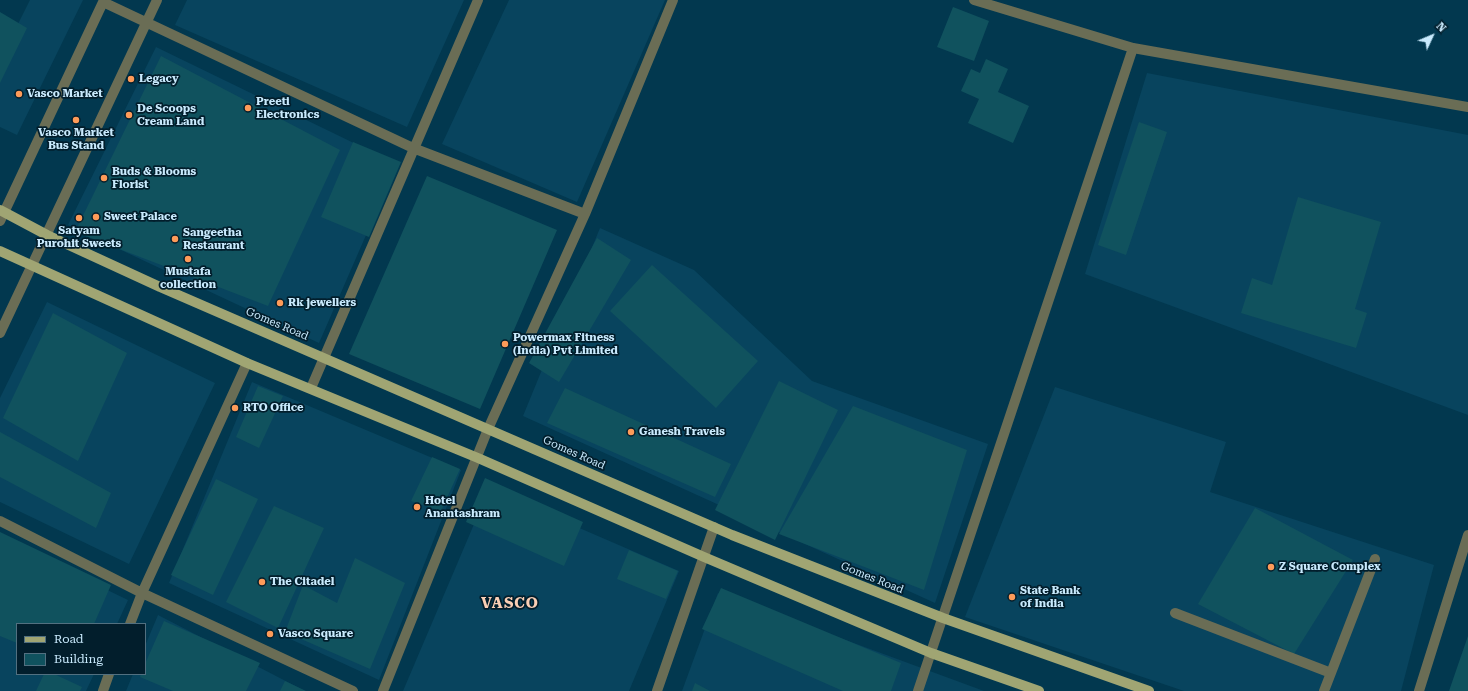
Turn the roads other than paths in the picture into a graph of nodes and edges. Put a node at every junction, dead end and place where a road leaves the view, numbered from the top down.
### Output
1 (157, 0) edge
2 (478, 0) edge
3 (673, 0) edge
4 (974, 0) edge
5 (103, 1) edge
6 (146, 23) junction
7 (1133, 48) junction
8 (1468, 107) edge
9 (413, 148) junction
10 (1, 214) edge
11 (585, 214) junction
12 (48, 234) junction
13 (0, 251) edge
14 (32, 266) junction
15 (0, 333) edge
16 (324, 358) junction
17 (247, 363) junction
18 (311, 388) junction
19 (488, 429) junction
20 (478, 458) junction
21 (0, 521) edge
22 (714, 528) junction
23 (1468, 535) edge
24 (704, 557) junction
25 (1375, 559) dead end
26 (142, 593) junction
27 (1175, 614) dead end
28 (943, 618) junction
29 (130, 623) edge
30 (931, 653) junction
31 (1331, 673) junction
32 (110, 675) edge
33 (103, 691) edge
34 (353, 691) edge
35 (383, 691) edge
36 (656, 691) edge
37 (918, 691) edge
38 (1039, 691) edge
39 (1150, 691) edge
40 (1324, 691) edge
41 (1419, 691) edge

1 - 6 street
2 - 9 street
3 - 11 street
4 - 7 street
5 - 6 street
5 - 10 street
6 - 9 street
6 - 12 street
7 - 8 street
7 - 28 street
9 - 11 street
9 - 16 street
10 - 12 main road, Gomes Road
11 - 19 street
12 - 14 street
12 - 16 main road, Gomes Road
13 - 14 main road
14 - 15 street
14 - 17 main road
16 - 18 street
16 - 19 main road, Gomes Road
17 - 18 main road
17 - 26 street
18 - 20 main road
19 - 20 street
19 - 22 main road, Gomes Road
20 - 24 main road
20 - 35 street
21 - 26 street
22 - 24 street
22 - 28 main road, Gomes Road
23 - 41 street
24 - 30 main road
24 - 36 street
25 - 31 street
26 - 29 street
26 - 34 street
27 - 31 street
28 - 30 street
28 - 39 main road, Gomes Road
30 - 37 street
30 - 38 main road
31 - 40 street
32 - 33 street

